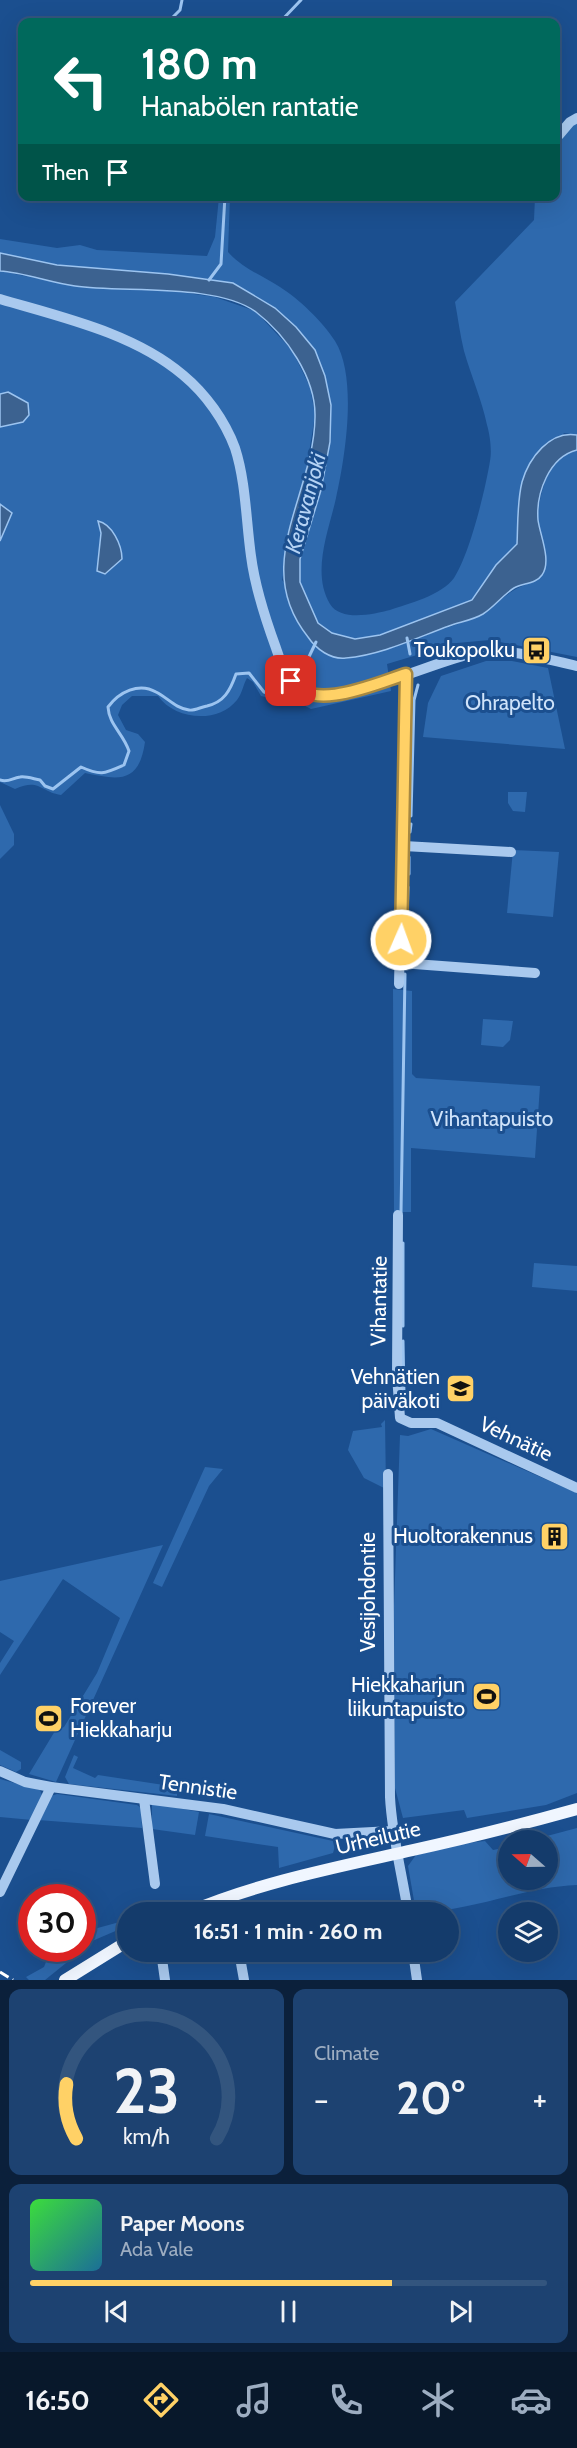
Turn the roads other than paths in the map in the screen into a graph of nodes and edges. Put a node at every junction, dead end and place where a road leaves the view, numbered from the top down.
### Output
1 (577, 118) edge
2 (560, 134) edge
3 (0, 299) edge
4 (577, 666) edge
5 (406, 674) junction
6 (404, 846) junction
7 (511, 852) dead end
8 (401, 963) junction
9 (535, 973) dead end
10 (399, 984) dead end
11 (398, 1215) dead end
12 (404, 1421) joint
13 (388, 1474) dead end
14 (577, 1488) edge
15 (0, 1771) edge
16 (51, 1788) junction
17 (144, 1799) junction
18 (577, 1809) edge
19 (392, 1831) junction
20 (399, 1853) junction
21 (155, 1884) dead end
22 (0, 1892) edge
23 (230, 1897) junction
24 (216, 1902) edge
25 (231, 1902) edge
26 (406, 1902) edge
27 (117, 1948) edge
28 (162, 1962) edge
29 (242, 1962) edge
30 (414, 1962) edge
31 (247, 1979) edge
32 (65, 1980) edge
33 (165, 1980) edge
34 (417, 1980) edge

1 - 2 street
3 - 5 street
4 - 5 street
5 - 6 street
6 - 7 street
6 - 8 street
8 - 9 street
8 - 10 street
11 - 12 street, Vihantatie
12 - 14 street, Vehnätie
13 - 19 street, Vesijohdontie
15 - 16 street, Tennistie
16 - 17 street, Tennistie
16 - 22 street
17 - 19 street, Tennistie
17 - 21 street
18 - 20 main road, Urheilutie
19 - 20 street, Vesijohdontie
20 - 23 main road, Urheilutie
20 - 26 street, Vesijohdontie
23 - 24 main road, Urheilutie
23 - 25 street
27 - 32 main road
28 - 33 street
29 - 31 street
30 - 34 street

